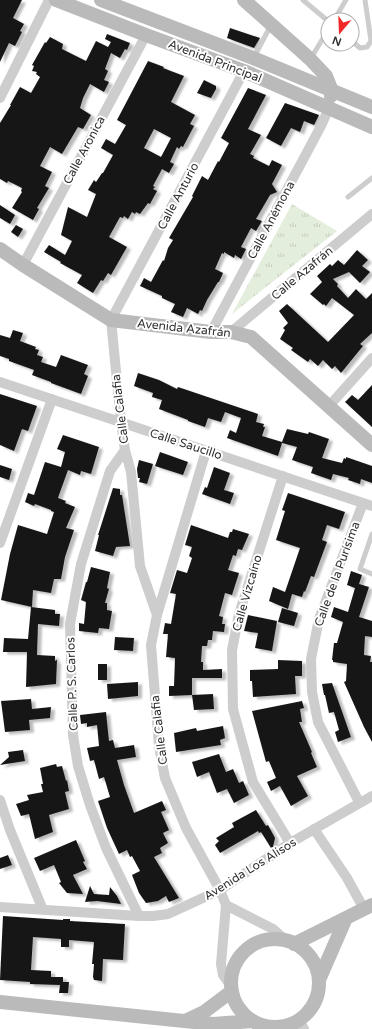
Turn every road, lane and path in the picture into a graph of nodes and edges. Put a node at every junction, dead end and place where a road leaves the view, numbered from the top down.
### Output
1 (49, 0) edge
2 (56, 0) edge
3 (101, 0) edge
4 (244, 0) edge
5 (303, 0) edge
6 (346, 0) edge
7 (365, 0) edge
8 (339, 12) edge
9 (320, 14) edge
10 (272, 25) junction
11 (146, 35) junction
12 (320, 43) edge
13 (360, 48) edge
14 (253, 58) junction
15 (310, 59) junction
16 (244, 71) junction
17 (332, 91) junction
18 (0, 98) edge
19 (372, 107) edge
20 (329, 108) junction
21 (372, 127) edge
22 (372, 178) edge
23 (348, 197) dead end
24 (372, 214) edge
25 (0, 249) edge
26 (23, 265) junction
27 (111, 320) junction
28 (211, 332) junction
29 (231, 332) junction
30 (372, 358) edge
31 (0, 382) edge
32 (52, 399) junction
33 (329, 406) junction
34 (121, 422) junction
35 (372, 445) edge
36 (125, 450) junction
37 (206, 451) junction
38 (283, 476) junction
39 (368, 504) edge
40 (372, 534) edge
41 (0, 543) edge
42 (370, 550) edge
43 (372, 574) edge
44 (157, 615) junction
45 (372, 796) edge
46 (0, 800) edge
47 (359, 802) junction
48 (314, 830) junction
49 (290, 843) junction
50 (220, 890) junction
51 (226, 904) junction
52 (0, 907) edge
53 (368, 907) edge
54 (43, 910) junction
55 (139, 916) junction
56 (346, 918) junction
57 (291, 943) junction
58 (319, 980) junction
59 (231, 988) junction
60 (0, 1002) edge
61 (253, 1021) junction
62 (184, 1022) junction
63 (301, 1025) edge
64 (213, 1027) edge

1 - 18 street
2 - 11 street, Avenida Principal
3 - 14 street, Avenida Principal
4 - 10 street
5 - 9 lane
6 - 8 lane
7 - 13 lane
10 - 14 lane
10 - 15 street
11 - 16 street, Avenida Principal
11 - 26 street, Calle Aronica
12 - 15 lane
14 - 17 street, Avenida Principal
15 - 17 street
16 - 20 street, Avenida Principal
16 - 27 street, Calle Anturio
17 - 19 street, Avenida Principal
17 - 20 street
20 - 21 street, Avenida Principal
20 - 28 street, Calle Anémona
22 - 23 lane
24 - 29 street, Calle Azafrán
25 - 26 street, Avenida Azafrán
26 - 27 street, Avenida Azafrán
27 - 28 street, Avenida Azafrán
27 - 34 street, Calle Calafia
28 - 29 street, Avenida Azafrán
29 - 33 street, Avenida Azafrán
30 - 33 street
31 - 32 street, Calle Saucillo
32 - 34 street, Calle Saucillo
32 - 41 street
33 - 35 street, Avenida Azafrán
34 - 36 street, Calle Calafia
34 - 37 street, Calle Saucillo
36 - 44 street, Calle Calafia
36 - 55 street, Calle P. S. Carlos
37 - 38 street, Calle Saucillo
37 - 44 street, Calle Calafia
38 - 39 street, Calle Saucillo
38 - 49 street, Calle Vizcaíno
39 - 47 street, Calle de la Purísima
40 - 42 lane
42 - 43 lane
44 - 50 street, Calle Calafia
45 - 47 street, Avenida Los Alisos
46 - 54 street
47 - 48 street, Avenida Los Alisos
48 - 49 street, Avenida Los Alisos
48 - 53 street
49 - 50 street, Avenida Los Alisos
50 - 51 street, Calle Calafia
50 - 55 street, Avenida Los Alisos
51 - 57 street
51 - 59 street, Calle Calafia
52 - 54 street, Avenida Los Alisos
53 - 56 street
54 - 55 street, Avenida Los Alisos
56 - 57 street
56 - 58 street
57 - 58 street
57 - 59 street
58 - 63 street
59 - 61 street
59 - 62 street
60 - 62 street
61 - 63 street
61 - 64 street
62 - 64 street

